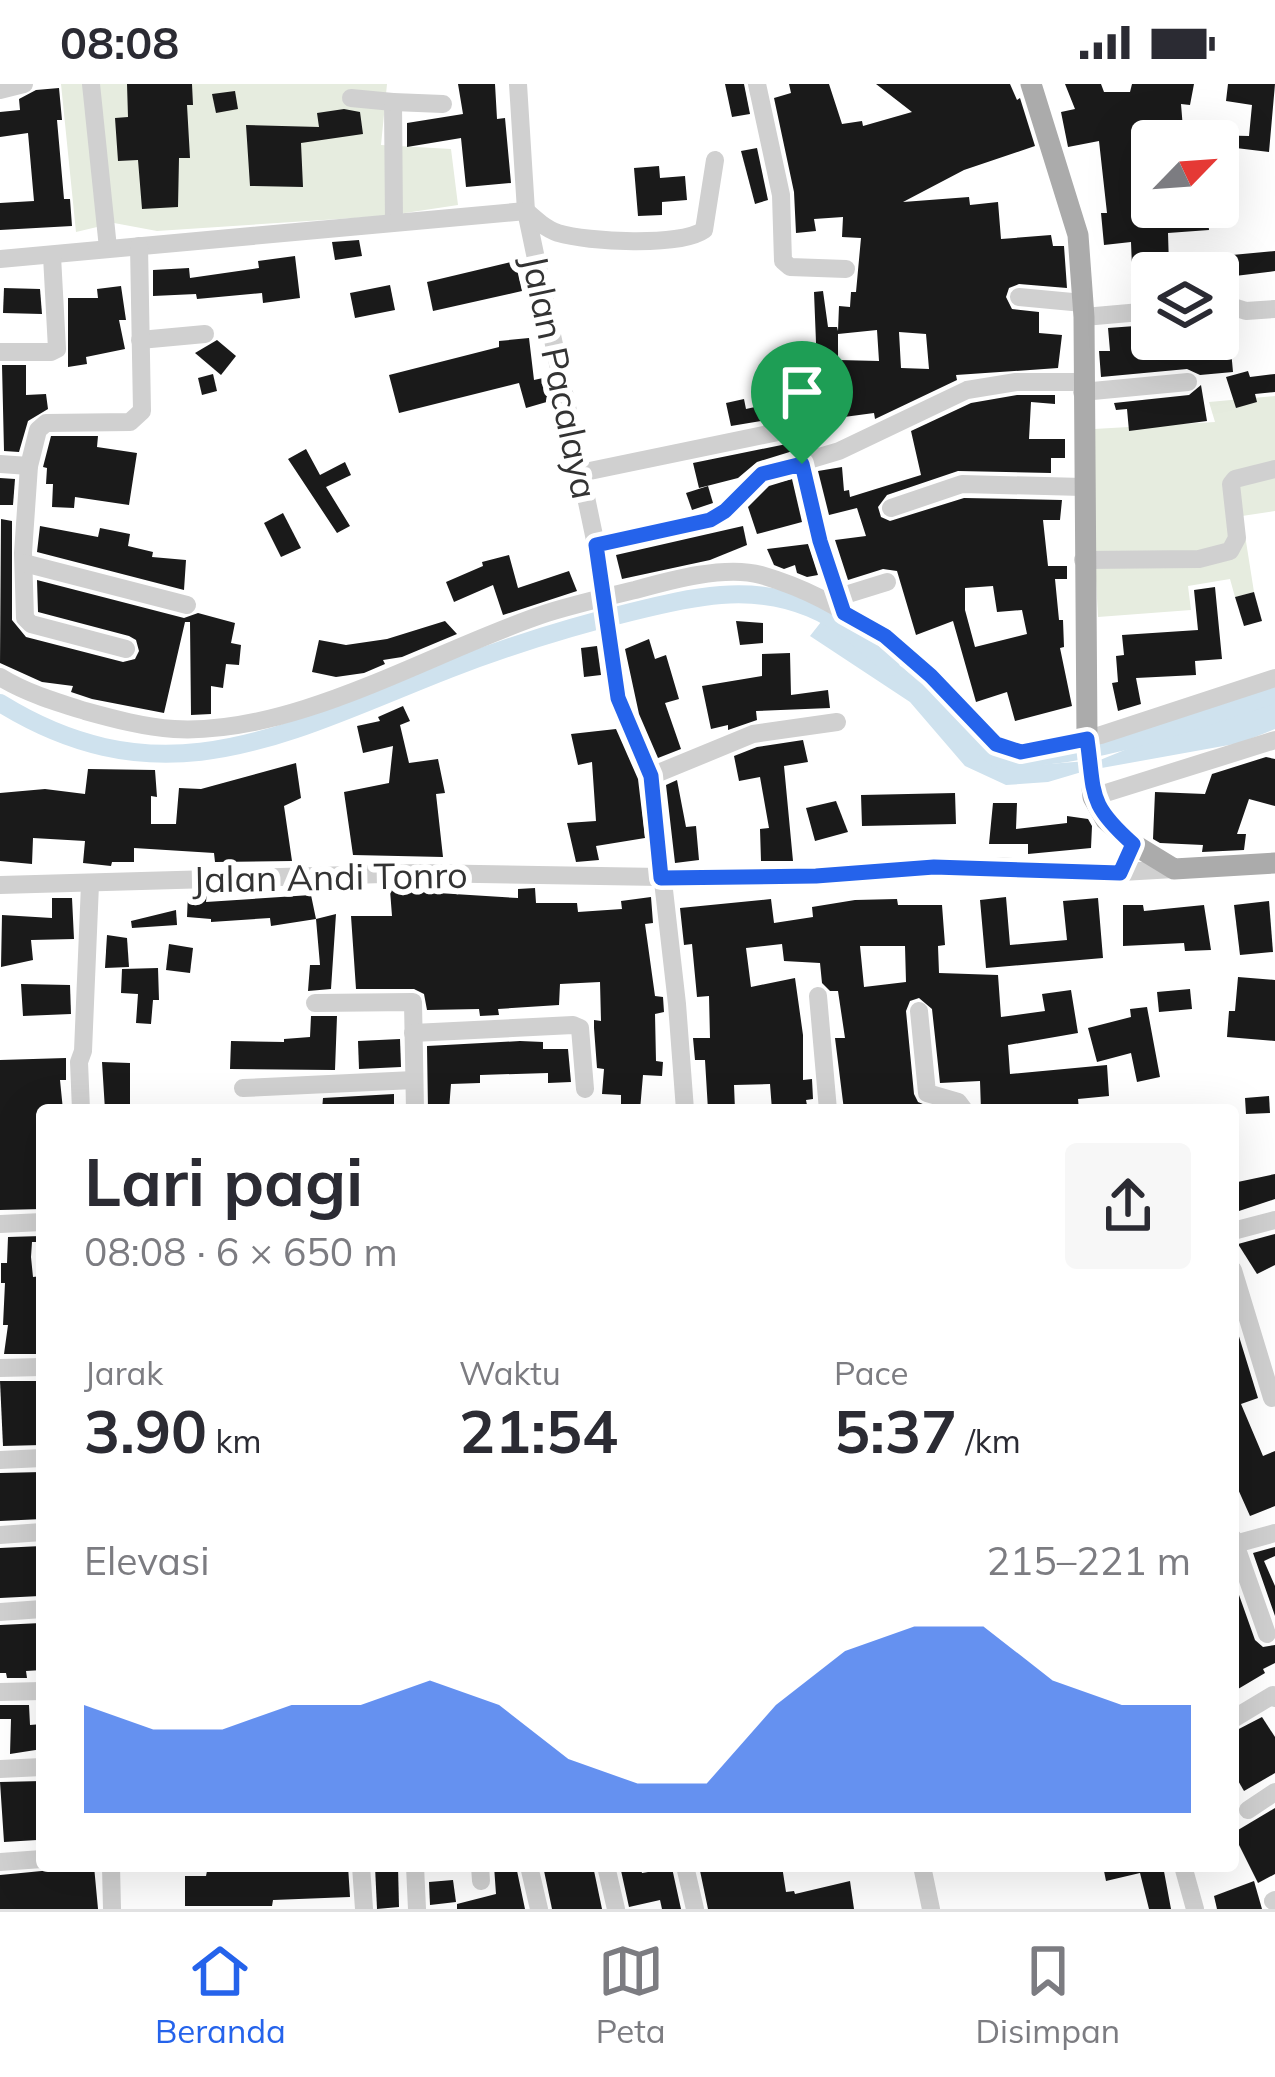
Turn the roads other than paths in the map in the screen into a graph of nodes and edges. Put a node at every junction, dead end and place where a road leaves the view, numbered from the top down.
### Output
1 (24, 84) edge
2 (91, 84) edge
3 (518, 84) edge
4 (757, 84) edge
5 (1031, 84) edge
6 (0, 90) edge
7 (351, 98) dead end
8 (393, 102) junction
9 (443, 104) dead end
10 (715, 160) dead end
11 (526, 211) junction
12 (394, 222) junction
13 (139, 246) junction
14 (108, 248) junction
15 (52, 256) junction
16 (0, 259) edge
17 (846, 269) dead end
18 (1019, 297) dead end
19 (1239, 309) edge
20 (1275, 309) edge
21 (1083, 310) junction
22 (1131, 311) edge
23 (205, 334) dead end
24 (140, 340) junction
25 (0, 352) edge
26 (1187, 382) dead end
27 (1082, 387) junction
28 (821, 424) dead end
29 (0, 464) edge
30 (802, 464) junction
31 (29, 466) junction
32 (1275, 469) edge
33 (580, 473) junction
34 (1083, 487) junction
35 (890, 508) dead end
36 (23, 539) junction
37 (0, 541) edge
38 (596, 545) junction
39 (1083, 560) junction
40 (24, 563) junction
41 (886, 582) dead end
42 (835, 604) junction
43 (187, 605) dead end
44 (607, 612) junction
45 (126, 649) dead end
46 (0, 677) edge
47 (1275, 677) edge
48 (837, 722) dead end
49 (1275, 740) edge
50 (1088, 742) junction
51 (651, 776) junction
52 (1092, 789) junction
53 (1133, 844) junction
54 (1275, 863) edge
55 (1174, 869) junction
56 (1120, 873) junction
57 (661, 878) junction
58 (90, 884) junction
59 (0, 885) edge
60 (818, 996) dead end
61 (315, 1004) dead end
62 (920, 1011) dead end
63 (413, 1033) junction
64 (85, 1058) junction
65 (414, 1081) junction
66 (243, 1088) dead end
67 (585, 1090) dead end
68 (81, 1104) edge
69 (90, 1104) edge
70 (415, 1104) edge
71 (685, 1104) edge
72 (827, 1104) edge
73 (960, 1104) edge
74 (1275, 1220) edge
75 (36, 1222) edge
76 (0, 1224) edge
77 (1239, 1229) edge
78 (1239, 1290) edge
79 (0, 1366) edge
80 (36, 1367) edge
81 (1272, 1398) edge
82 (36, 1458) edge
83 (0, 1460) edge
84 (36, 1532) edge
85 (1275, 1533) edge
86 (0, 1535) edge
87 (1239, 1540) edge
88 (1239, 1555) edge
89 (36, 1610) edge
90 (0, 1612) edge
91 (1267, 1634) dead end
92 (36, 1691) edge
93 (0, 1693) edge
94 (1275, 1698) edge
95 (1239, 1715) edge
96 (36, 1767) edge
97 (0, 1769) edge
98 (1275, 1792) edge
99 (1249, 1810) dead end
100 (36, 1859) edge
101 (0, 1862) edge
102 (111, 1872) edge
103 (361, 1872) edge
104 (415, 1872) edge
105 (530, 1872) edge
106 (607, 1872) edge
107 (686, 1872) edge
108 (923, 1872) edge
109 (1185, 1872) edge
110 (112, 1909) edge
111 (364, 1909) edge
112 (416, 1909) edge
113 (539, 1909) edge
114 (616, 1909) edge
115 (695, 1909) edge
116 (931, 1909) edge
117 (1195, 1909) edge

1 - 6 street
2 - 14 street
3 - 11 street, Jalan Pacalaya
4 - 17 street
5 - 21 main road
7 - 8 street
8 - 9 street
8 - 12 street
10 - 11 street
11 - 12 street
11 - 33 street, Jalan Pacalaya
12 - 13 street
13 - 14 street
13 - 24 street
14 - 15 street
15 - 16 street
15 - 25 street
18 - 21 street
19 - 20 street
21 - 22 street
21 - 27 main road
23 - 24 street
24 - 31 street
26 - 27 street
27 - 30 street
27 - 34 main road
28 - 33 street
29 - 31 street
30 - 38 street
30 - 42 street
31 - 36 street
32 - 39 street
33 - 38 street, Jalan Pacalaya
34 - 35 street
34 - 39 main road
36 - 37 street
36 - 40 street
38 - 44 street, Jalan Pacalaya
39 - 50 main road
40 - 43 street
40 - 45 street
41 - 42 street
42 - 44 street
42 - 50 street
44 - 46 street
44 - 51 street, Jalan Pacalaya
47 - 50 street
48 - 51 street
49 - 52 street
50 - 52 main road
51 - 57 street, Jalan Pacalaya
52 - 53 main road
53 - 55 main road
53 - 56 street
54 - 55 main road
55 - 56 street, Jalan Andi Tonro
56 - 57 street, Jalan Andi Tonro
57 - 58 street, Jalan Andi Tonro
57 - 71 street, Jalan Pacalaya
58 - 59 street, Jalan Andi Tonro
58 - 64 street
60 - 72 street
61 - 63 street
62 - 73 street
63 - 65 street
63 - 67 street
64 - 68 street
64 - 69 street
65 - 66 street
65 - 70 street
74 - 77 street
75 - 76 street
78 - 81 street
79 - 80 street
82 - 83 street
84 - 86 street
85 - 87 street
88 - 91 street
89 - 90 street
92 - 93 street
94 - 95 street
96 - 97 street
98 - 99 street
100 - 101 street
102 - 110 street
103 - 111 street
104 - 112 street
105 - 113 street
106 - 114 street
107 - 115 street
108 - 116 street
109 - 117 street

